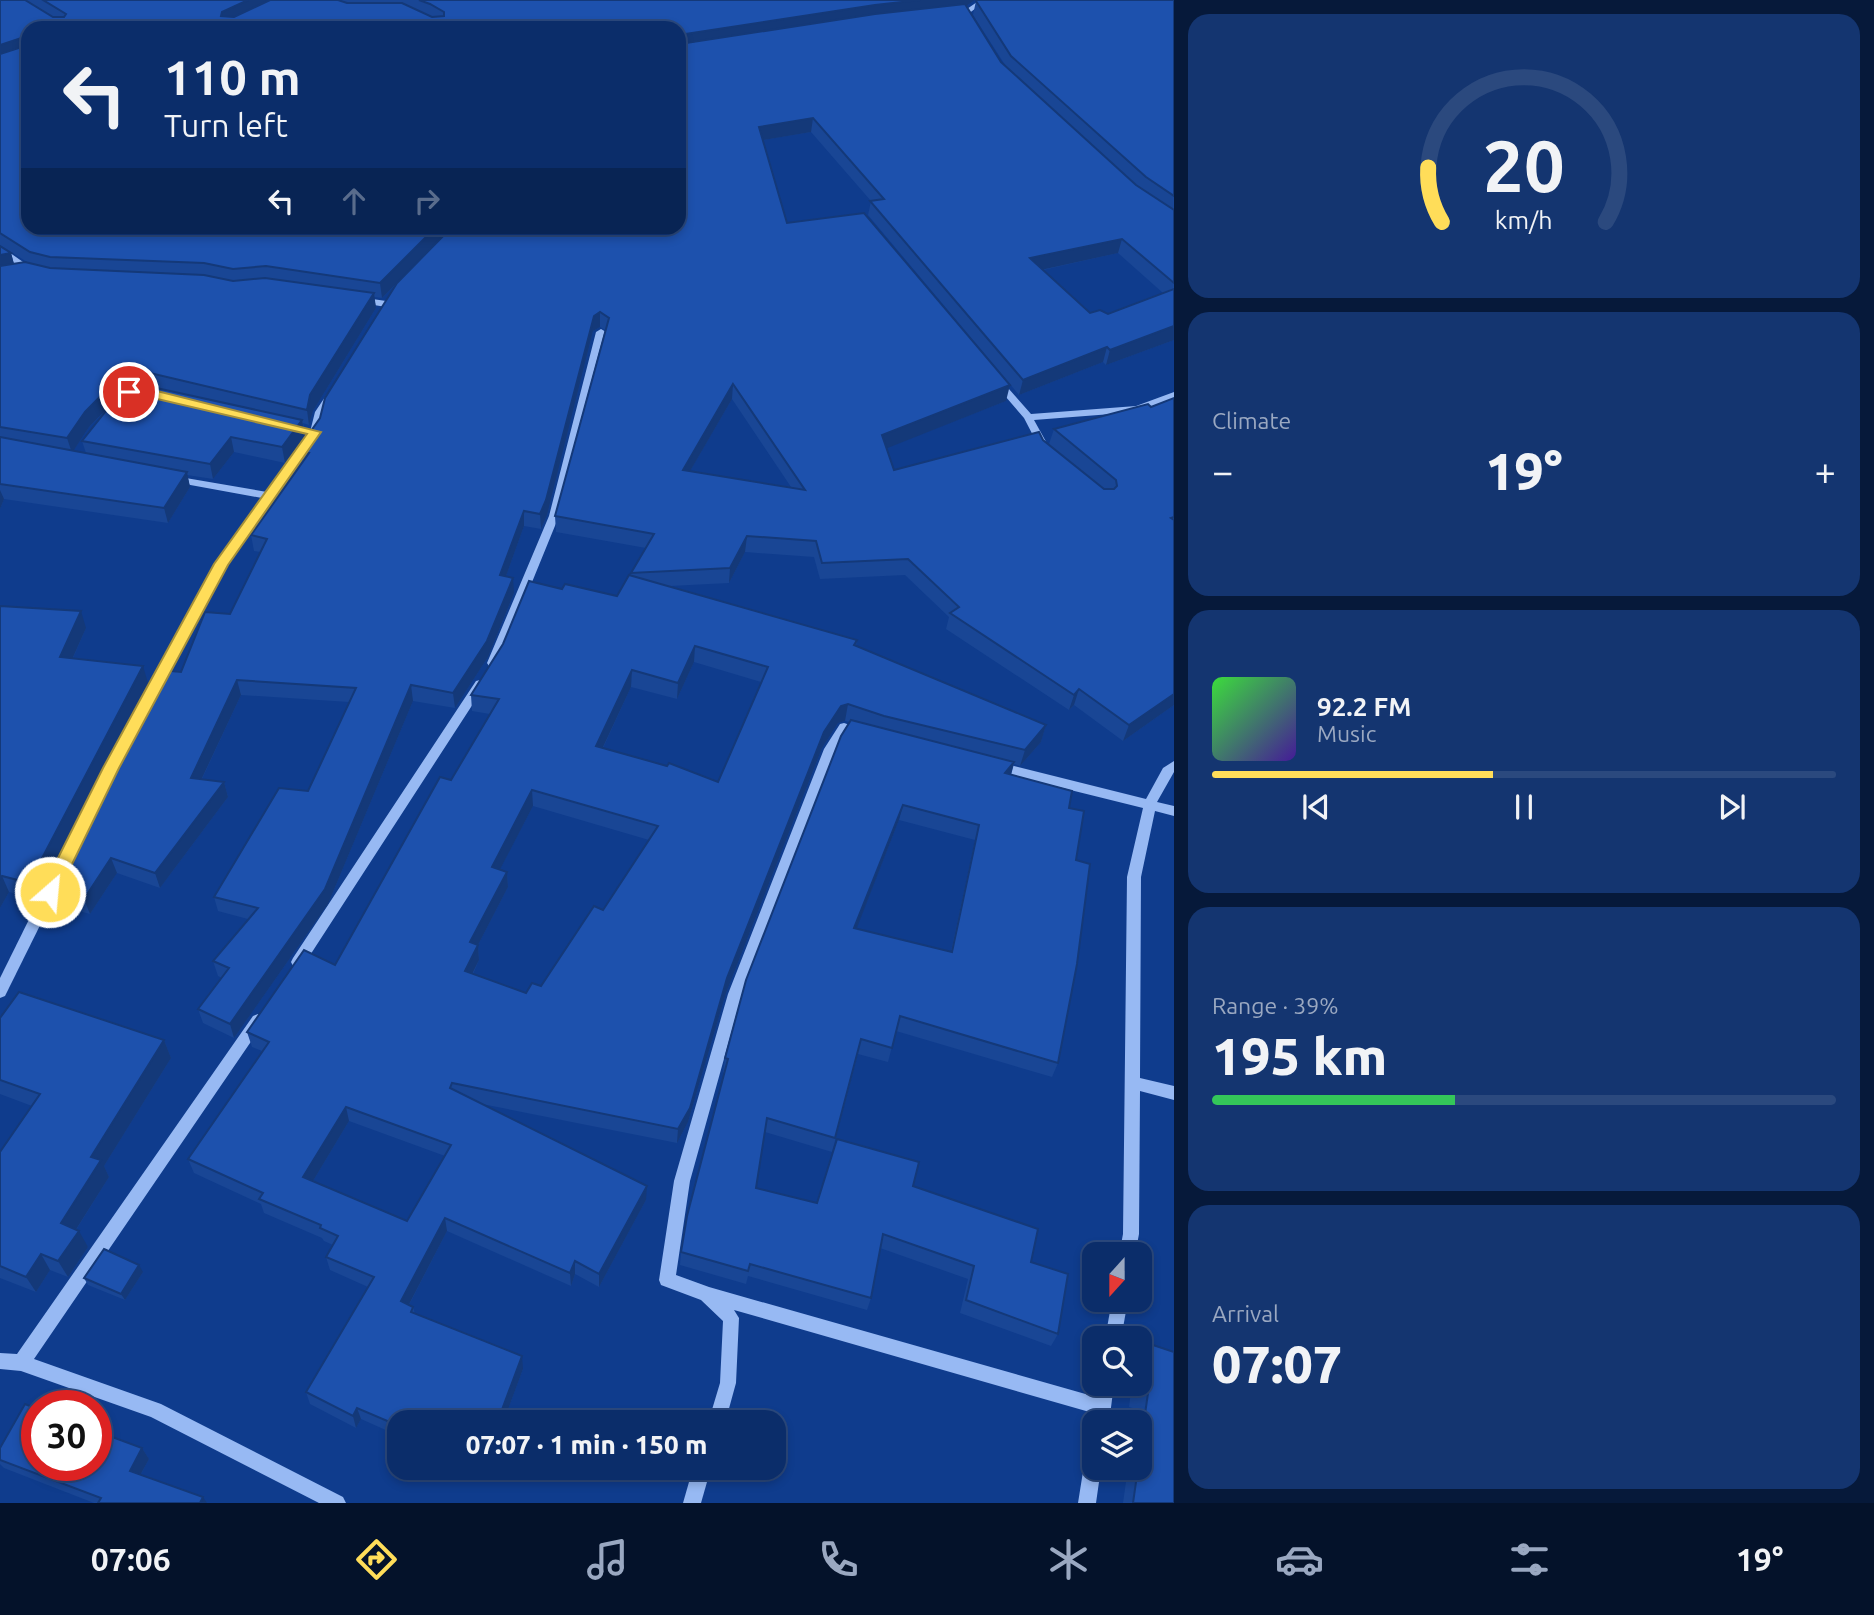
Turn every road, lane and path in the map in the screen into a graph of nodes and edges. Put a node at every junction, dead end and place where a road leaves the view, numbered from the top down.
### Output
1 (984, 0) edge
2 (966, 13) junction
3 (939, 16) edge
4 (973, 25) edge
5 (0, 250) edge
6 (42, 274) edge
7 (347, 298) edge
8 (386, 304) edge
9 (601, 332) edge
10 (992, 375) edge
11 (340, 380) edge
12 (1174, 395) edge
13 (1028, 418) junction
14 (301, 429) edge
15 (315, 432) junction
16 (1055, 459) edge
17 (166, 478) edge
18 (271, 496) junction
19 (150, 696) edge
20 (878, 738) edge
21 (987, 764) edge
22 (1174, 766) edge
23 (1150, 803) junction
24 (1174, 811) edge
25 (62, 867) edge
26 (288, 977) edge
27 (0, 992) edge
28 (265, 1011) edge
29 (1131, 1082) junction
30 (1174, 1093) edge
31 (1129, 1242) edge
32 (706, 1294) junction
33 (0, 1361) edge
34 (20, 1363) junction
35 (720, 1410) edge
36 (1085, 1410) edge
37 (699, 1480) edge
38 (1091, 1480) edge
39 (337, 1503) edge
40 (692, 1503) edge
41 (1087, 1503) edge

1 - 2 street
2 - 3 street
2 - 4 street
5 - 6 street
7 - 8 street
9 - 26 street
10 - 13 street
11 - 15 street
12 - 13 street
13 - 16 street
14 - 15 street
15 - 18 street
17 - 18 street
18 - 19 street
20 - 32 street
21 - 23 street
22 - 23 street
23 - 24 street
23 - 29 street
25 - 27 street
28 - 34 street
29 - 30 street
29 - 31 street
32 - 35 street
32 - 36 street
33 - 34 street
34 - 39 street
37 - 40 street
38 - 41 street

